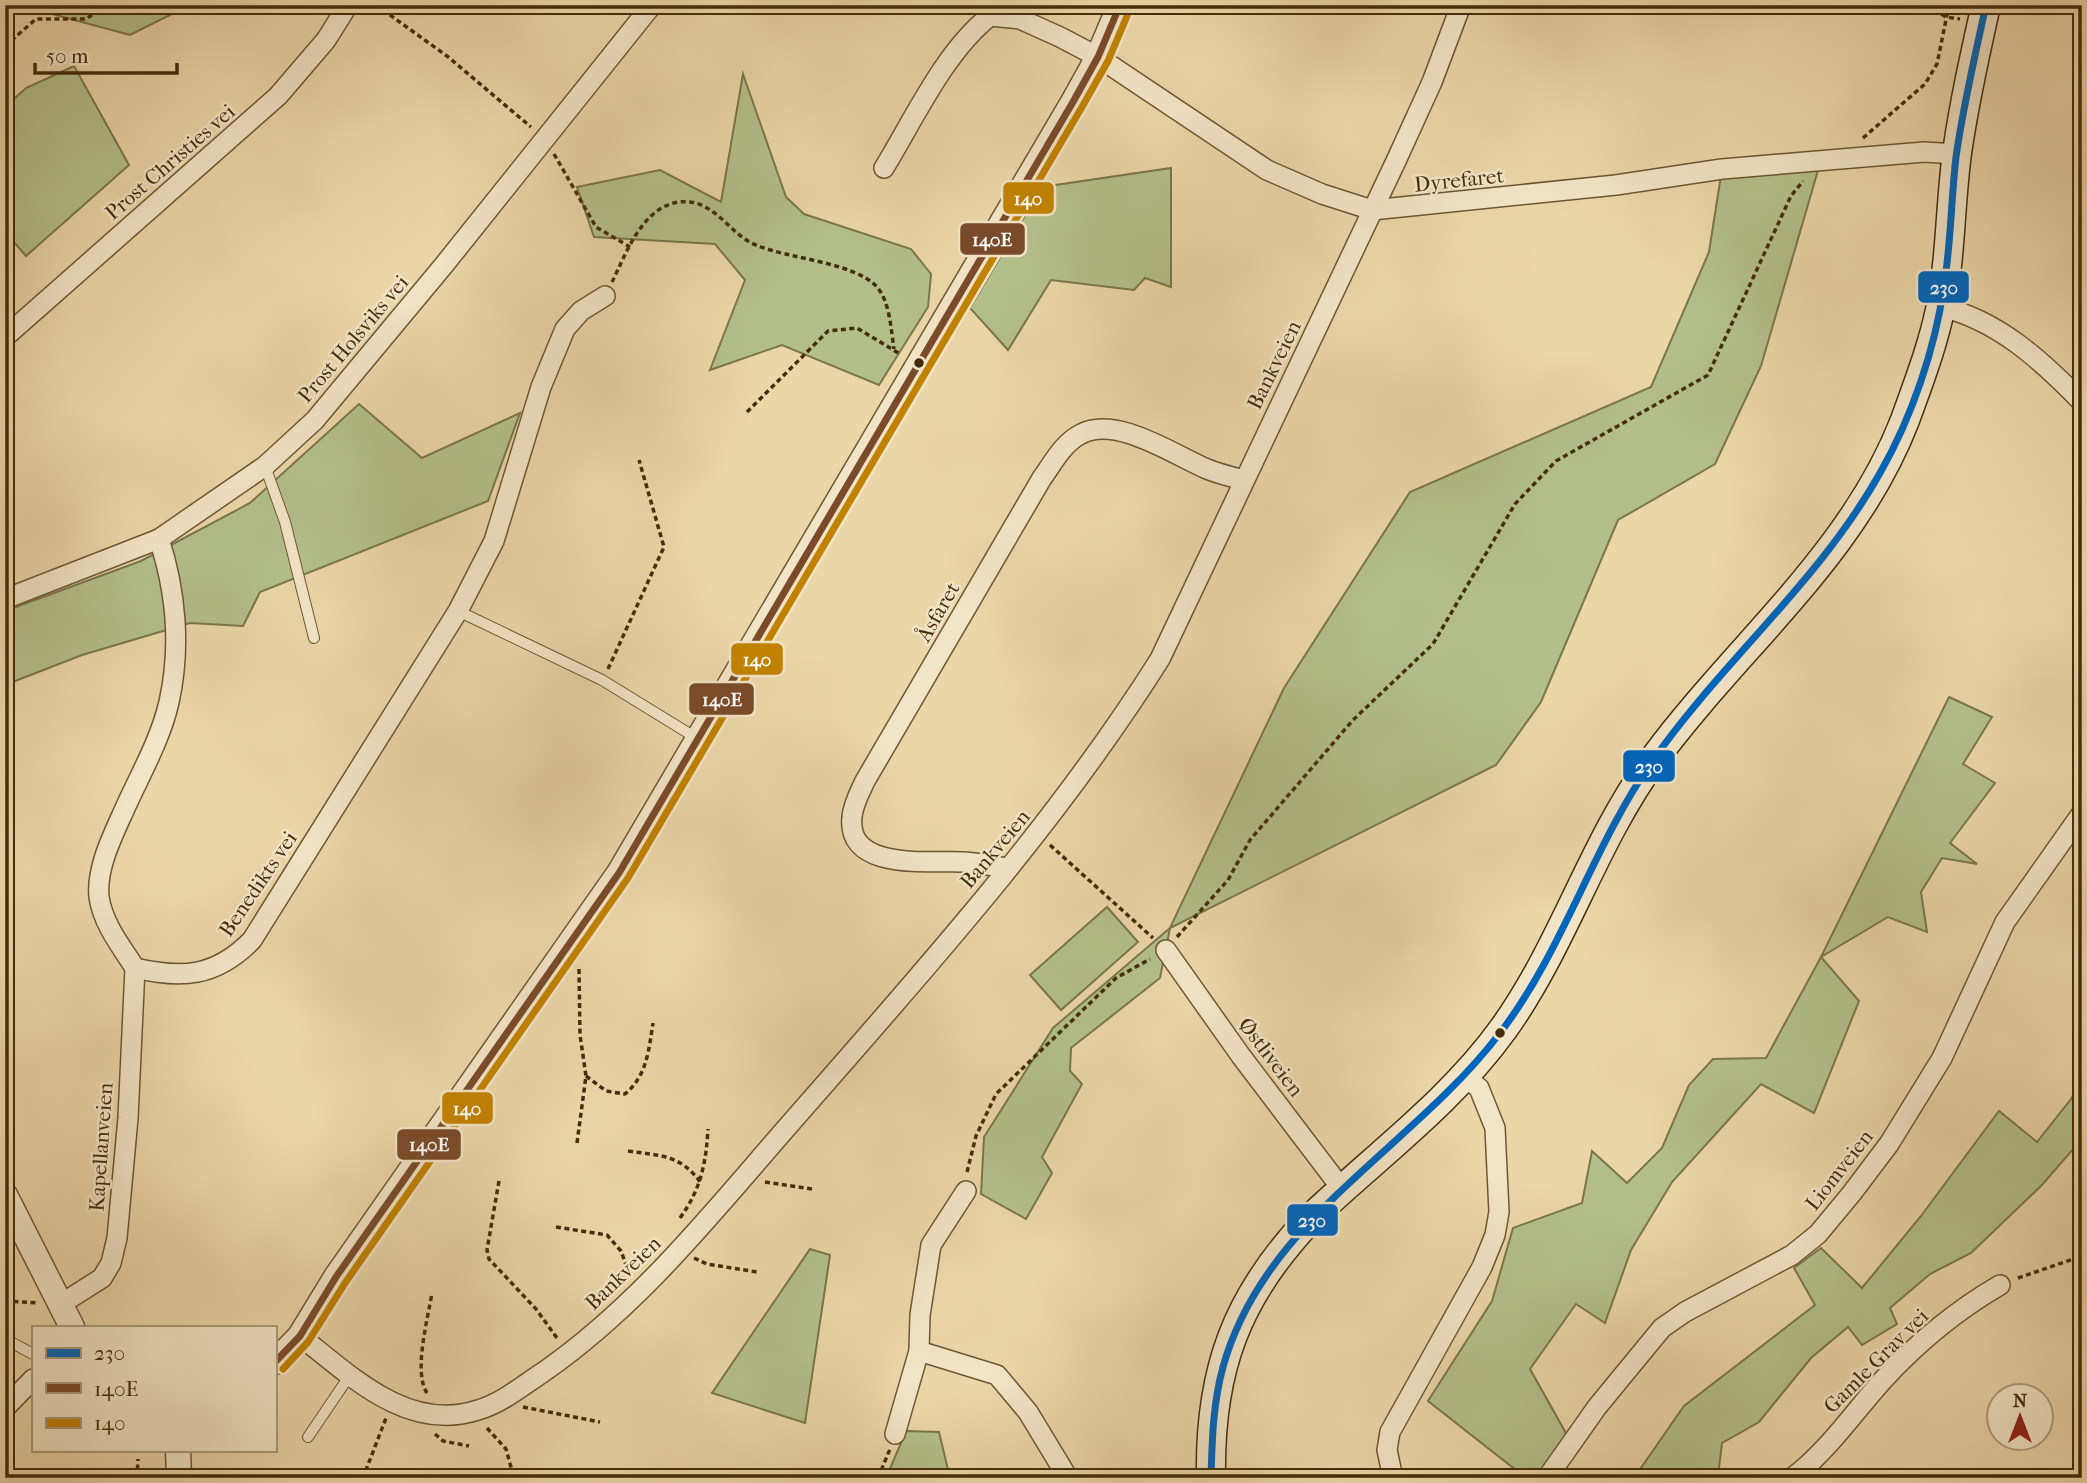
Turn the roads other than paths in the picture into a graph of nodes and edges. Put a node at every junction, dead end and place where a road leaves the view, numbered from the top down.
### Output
1 (348, 5) edge
2 (652, 5) edge
3 (1120, 5) edge
4 (1461, 5) edge
5 (1976, 13) edge
6 (1098, 57) junction
7 (1957, 154) junction
8 (884, 168) dead end
9 (1372, 210) junction
10 (605, 296) road end
11 (1941, 307) junction
12 (5, 337) edge
13 (2082, 402) edge
14 (265, 466) junction
15 (1244, 480) junction
16 (159, 539) junction
17 (5, 599) edge
18 (458, 611) junction
19 (314, 638) dead end
20 (698, 739) junction
21 (2082, 813) edge
22 (1007, 868) junction
23 (1166, 950) road end
24 (135, 968) junction
25 (1464, 1076) junction
26 (1342, 1189) junction
27 (966, 1191) road end
28 (5, 1195) edge
29 (2000, 1284) road end
30 (61, 1304) junction
31 (72, 1326) edge
32 (300, 1336) junction
33 (5, 1339) edge
34 (919, 1351) junction
35 (32, 1353) edge
36 (276, 1361) edge
37 (350, 1375) junction
38 (32, 1380) edge
39 (5, 1408) edge
40 (895, 1434) road end
41 (308, 1437) dead end
42 (178, 1452) edge
43 (179, 1478) edge
44 (1068, 1478) edge
45 (1211, 1478) edge
46 (1393, 1478) edge
47 (1547, 1478) edge
48 (1792, 1478) edge

1 - 12 street, Prost Christies vei
2 - 14 street, Prost Holsviks vei
3 - 6 street
4 - 9 street, Bankveien
5 - 7 main road
6 - 8 street, Dyrefaret
6 - 9 street, Dyrefaret
6 - 20 street
7 - 9 street, Dyrefaret
7 - 11 main road
9 - 15 street, Bankveien
10 - 18 street, Benedikts vei
11 - 13 street
11 - 25 main road
14 - 16 street, Prost Holsviks vei
14 - 19 lane
15 - 22 street, Bankveien
15 - 22 street, Åsfaret
16 - 17 street, Prost Holsviks vei
16 - 24 street
18 - 20 lane
18 - 24 street, Benedikts vei
20 - 32 street
21 - 47 street, Liomveien
22 - 37 street, Bankveien
23 - 26 street, Østliveien
24 - 30 street, Kapellanveien
25 - 26 main road
25 - 46 street
26 - 45 main road
27 - 34 street
28 - 30 street
29 - 48 street, Gamle Grav vei
30 - 31 street
32 - 36 street
32 - 37 street, Bankveien
33 - 35 lane
34 - 40 street
34 - 44 street
37 - 41 lane
38 - 39 street
42 - 43 street

